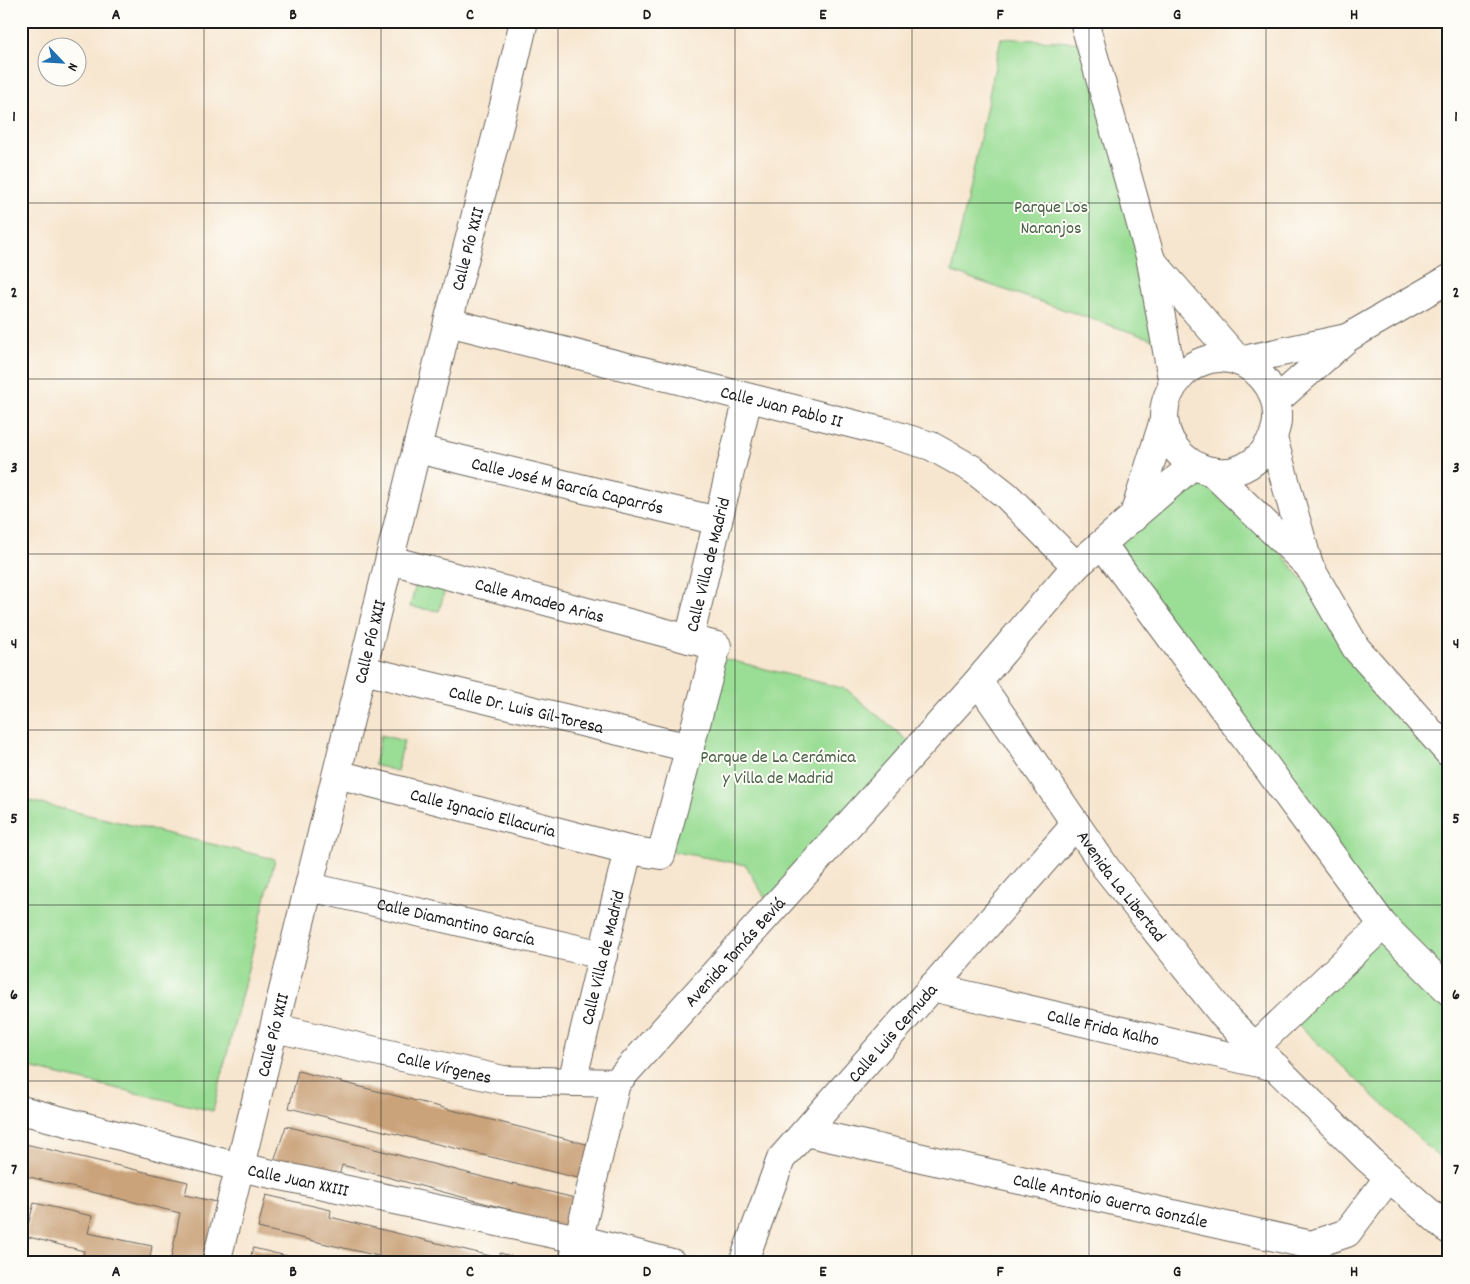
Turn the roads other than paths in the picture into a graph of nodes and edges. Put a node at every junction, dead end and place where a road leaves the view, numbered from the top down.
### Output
1 (524, 21) edge
2 (1084, 21) edge
3 (1151, 260) junction
4 (1449, 279) edge
5 (448, 322) junction
6 (1347, 338) junction
7 (1239, 361) junction
8 (1173, 384) junction
9 (748, 398) junction
10 (1276, 401) junction
11 (1164, 420) junction
12 (1273, 438) junction
13 (417, 449) junction
14 (1202, 468) junction
15 (1133, 518) junction
16 (718, 522) junction
17 (1102, 544) junction
18 (390, 560) junction
19 (1076, 566) junction
20 (1309, 566) junction
21 (689, 639) junction
22 (363, 670) junction
23 (978, 681) junction
24 (690, 748) junction
25 (1449, 753) edge
26 (338, 774) junction
27 (1076, 824) junction
28 (628, 850) junction
29 (310, 887) junction
30 (1383, 925) junction
31 (603, 956) junction
32 (932, 988) junction
33 (1449, 991) edge
34 (275, 1028) junction
35 (1255, 1047) junction
36 (1276, 1067) junction
37 (572, 1082) junction
38 (616, 1083) junction
39 (21, 1110) edge
40 (806, 1132) junction
41 (239, 1167) junction
42 (1389, 1177) junction
43 (1449, 1230) edge
44 (575, 1251) edge
45 (216, 1263) edge
46 (672, 1263) edge
47 (743, 1263) edge

1 - 5 street, Calle Pío XXII
2 - 3 street
3 - 7 street
3 - 8 street
4 - 6 street
5 - 9 street, Calle Juan Pablo II
5 - 13 street, Calle Pío XXII
6 - 7 street
6 - 10 street
7 - 8 street
7 - 10 street
8 - 11 street
9 - 16 street, Calle Villa de Madrid
9 - 19 street, Calle Juan Pablo II
10 - 12 street
11 - 14 street
11 - 15 street
12 - 14 street
12 - 20 street
13 - 16 street, Calle José M García Caparrós
13 - 18 street, Calle Pío XXII
14 - 15 street
14 - 20 street
15 - 17 street
16 - 21 street, Calle Villa de Madrid
17 - 19 street
17 - 30 street
18 - 21 street, Calle Amadeo Arias
18 - 22 street, Calle Pío XXII
19 - 23 street
20 - 25 street
21 - 24 street, Calle Villa de Madrid
22 - 24 street, Calle Dr. Luis Gil-Toresa
22 - 26 street, Calle Pío XXII
23 - 27 street, Avenida La Libertad
23 - 38 street, Avenida Tomás Beviá
24 - 28 street, Calle Villa de Madrid
26 - 28 street, Calle Ignacio Ellacuria
26 - 29 street, Calle Pío XXII
27 - 32 street, Calle Luis Cernuda
27 - 35 street, Avenida La Libertad
28 - 31 street, Calle Villa de Madrid
29 - 31 street, Calle Diamantino García
29 - 34 street, Calle Pío XXII
30 - 33 street
30 - 35 street
31 - 37 street, Calle Villa de Madrid
32 - 36 street, Calle Frida Kalho
32 - 40 street, Calle Luis Cernuda
34 - 37 street, Calle Vírgenes
34 - 41 street, Calle Pío XXII
35 - 36 street, Avenida La Libertad
36 - 42 street, Avenida La Libertad
37 - 38 street, Calle Vírgenes
38 - 44 street, Avenida Tomás Beviá
39 - 41 street, Calle Juan XXIII
40 - 42 street, Calle Antonio Guerra Gonzále
40 - 47 street, Calle Luis Cernuda
41 - 44 street, Calle Juan XXIII
41 - 45 street, Calle Pío XXII
42 - 43 street, Avenida La Libertad
44 - 46 street, Calle Juan XXIII

